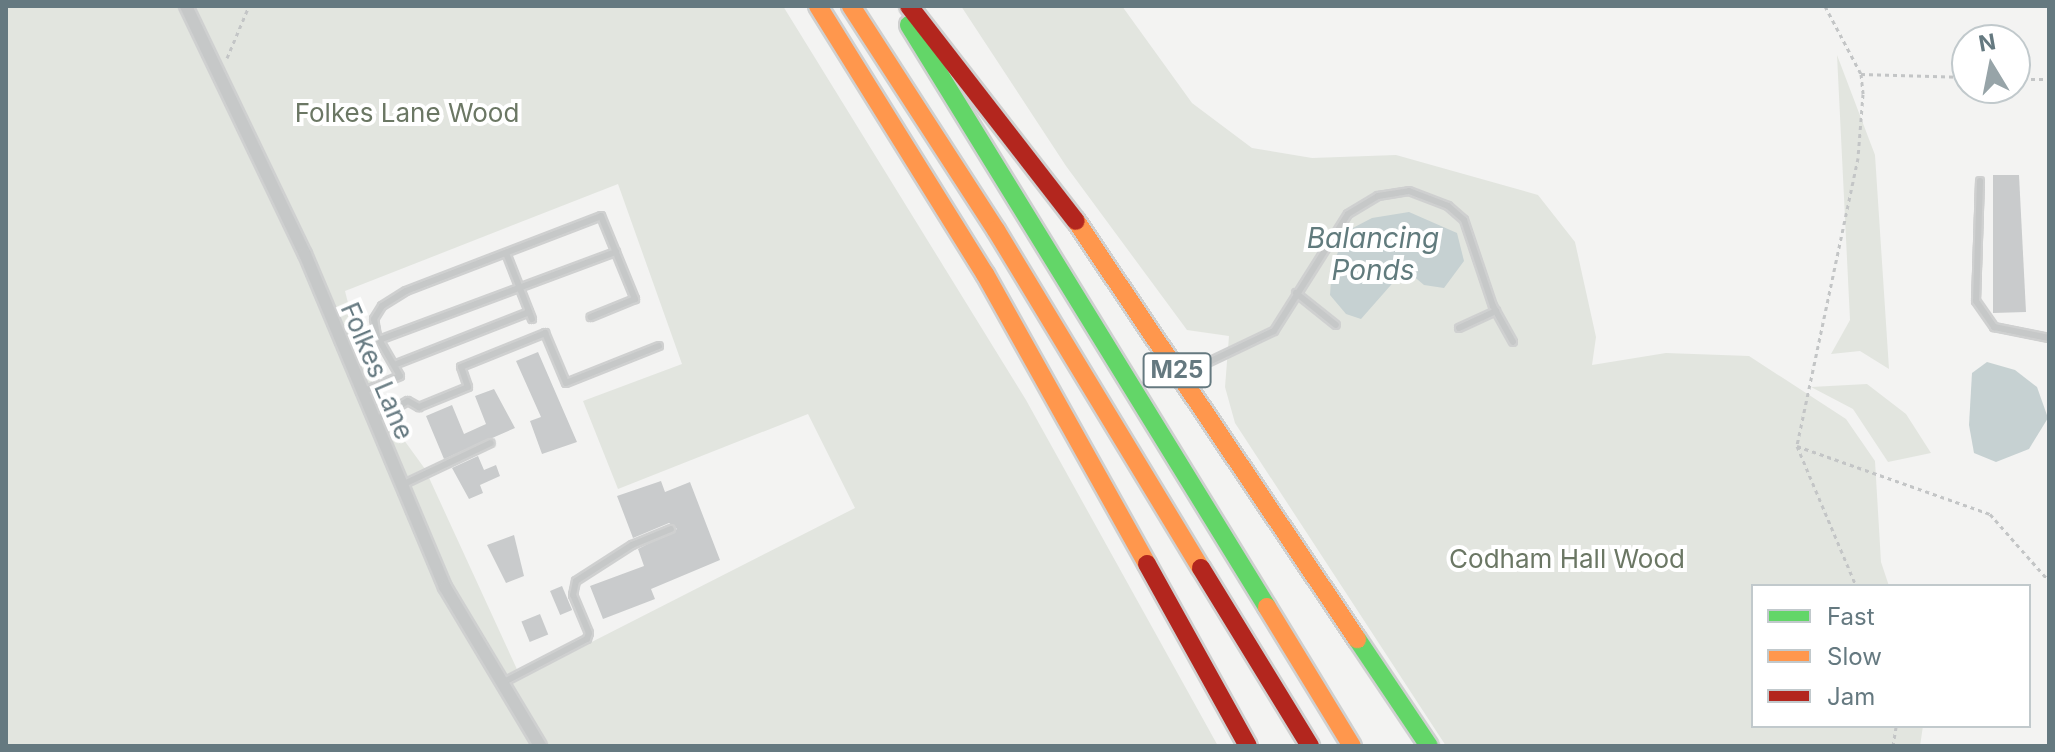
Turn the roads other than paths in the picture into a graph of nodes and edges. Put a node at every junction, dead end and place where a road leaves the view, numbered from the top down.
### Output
1 (186, 6) edge
2 (818, 6) edge
3 (851, 6) edge
4 (897, 6) edge
5 (909, 6) edge
6 (1980, 181) dead end
7 (616, 252) junction
8 (506, 253) junction
9 (520, 287) junction
10 (1296, 293) junction
11 (1496, 311) junction
12 (591, 317) dead end
13 (1336, 325) dead end
14 (1459, 328) dead end
15 (2049, 338) edge
16 (379, 340) junction
17 (1513, 342) dead end
18 (659, 346) dead end
19 (394, 365) junction
20 (1181, 376) junction
21 (362, 392) junction
22 (374, 421) junction
23 (491, 443) dead end
24 (402, 485) junction
25 (671, 529) dead end
26 (504, 682) junction
27 (540, 746) edge
28 (1248, 746) edge
29 (1310, 746) edge
30 (1352, 746) edge
31 (1429, 746) edge

1 - 21 street, Folkes Lane
2 - 28 highway
3 - 29 highway
4 - 30 highway, M25
5 - 20 highway, M25
6 - 15 lane
7 - 8 lane
7 - 9 lane
7 - 12 lane
8 - 9 lane
8 - 16 lane
9 - 16 lane
9 - 19 lane
10 - 11 lane
10 - 13 lane
10 - 20 lane
11 - 14 lane
11 - 17 lane
16 - 19 lane
18 - 22 lane
19 - 21 lane
20 - 31 highway, M25
21 - 22 street, Folkes Lane
22 - 24 street, Folkes Lane
23 - 24 lane
24 - 26 street, Folkes Lane
25 - 26 lane
26 - 27 street, Folkes Lane

